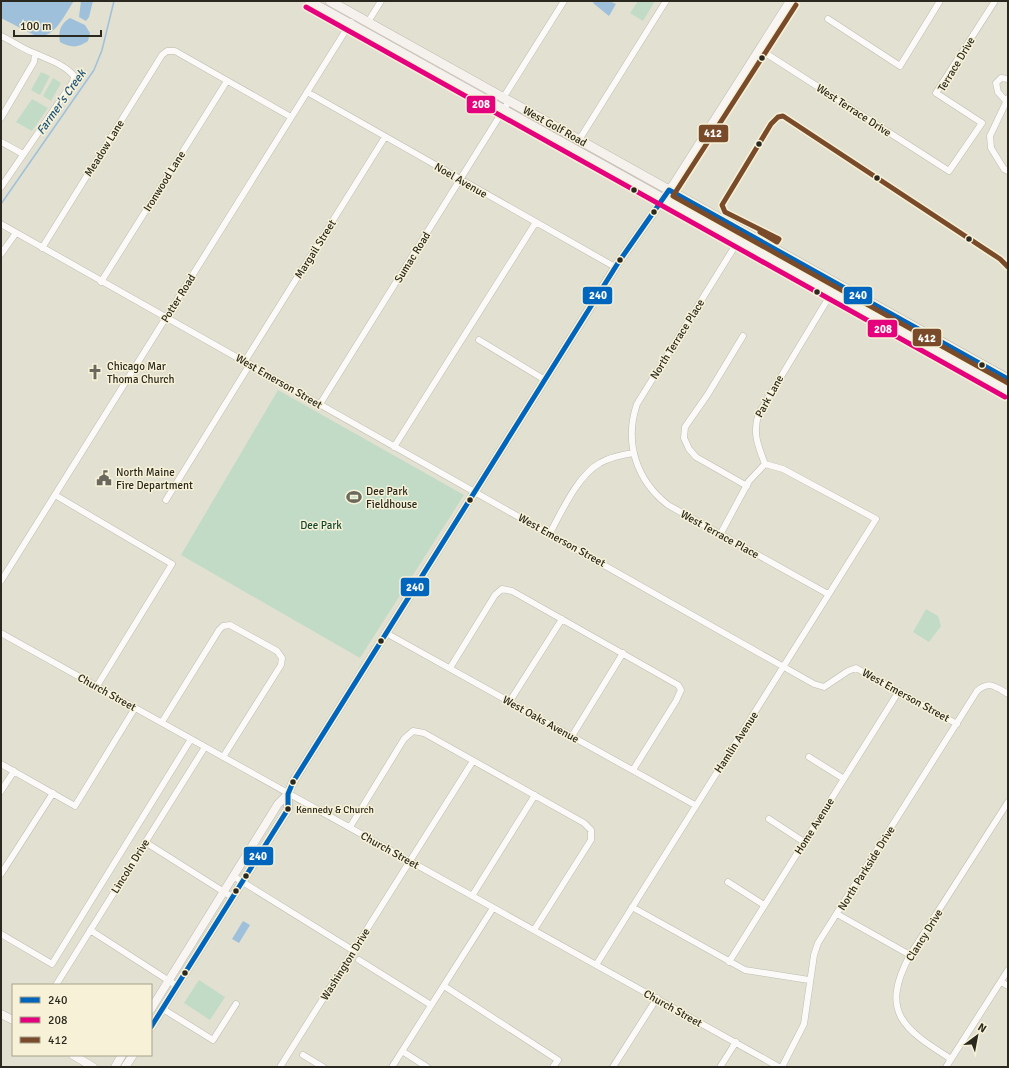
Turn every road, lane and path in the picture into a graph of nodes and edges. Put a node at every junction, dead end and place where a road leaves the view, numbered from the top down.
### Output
1 (309, 1) edge
2 (330, 1) edge
3 (381, 1) edge
4 (564, 1) edge
5 (666, 1) edge
6 (790, 1) edge
7 (940, 1) edge
8 (995, 1) edge
9 (355, 15) junction
10 (828, 19) dead end
11 (368, 22) junction
12 (350, 24) junction
13 (1, 36) edge
14 (759, 49) junction
15 (35, 54) junction
16 (1008, 79) edge
17 (227, 81) junction
18 (307, 92) junction
19 (506, 99) junction
20 (1007, 99) edge
21 (503, 110) junction
22 (1, 118) edge
23 (291, 118) junction
24 (385, 137) junction
25 (579, 140) junction
26 (1, 142) edge
27 (23, 154) junction
28 (949, 171) joint
29 (1008, 171) edge
30 (461, 179) junction
31 (1, 187) edge
32 (669, 190) junction
33 (663, 198) junction
34 (536, 222) junction
35 (1, 224) edge
36 (744, 232) junction
37 (16, 233) junction
38 (739, 241) junction
39 (42, 248) junction
40 (1, 254) edge
41 (615, 267) junction
42 (101, 282) junction
43 (837, 284) junction
44 (832, 292) junction
45 (165, 318) junction
46 (743, 336) dead end
47 (479, 340) dead end
48 (248, 363) junction
49 (1008, 379) edge
50 (545, 380) junction
51 (1008, 391) edge
52 (320, 404) junction
53 (394, 447) junction
54 (633, 453) junction
55 (765, 464) junction
56 (747, 486) junction
57 (475, 491) junction
58 (55, 496) junction
59 (166, 500) dead end
60 (550, 533) junction
61 (721, 533) junction
62 (1, 581) edge
63 (828, 594) junction
64 (562, 619) junction
65 (1, 633) edge
66 (386, 633) junction
67 (623, 653) junction
68 (784, 666) junction
69 (450, 668) junction
70 (97, 686) junction
71 (899, 691) junction
72 (1008, 694) edge
73 (510, 701) junction
74 (135, 708) junction
75 (162, 722) junction
76 (957, 724) junction
77 (572, 736) junction
78 (191, 739) junction
79 (205, 747) junction
80 (223, 757) junction
81 (809, 757) dead end
82 (473, 761) junction
83 (1, 764) edge
84 (633, 770) junction
85 (14, 771) junction
86 (844, 779) junction
87 (1, 791) edge
88 (53, 793) junction
89 (288, 794) junction
90 (535, 795) junction
91 (1008, 802) edge
92 (696, 805) junction
93 (769, 819) dead end
94 (350, 827) junction
95 (145, 842) junction
96 (804, 842) junction
97 (411, 862) junction
98 (1, 874) edge
99 (233, 876) junction
100 (241, 882) junction
101 (728, 882) dead end
102 (224, 891) junction
103 (472, 896) junction
104 (232, 897) junction
105 (764, 905) junction
106 (632, 907) junction
107 (493, 908) junction
108 (837, 914) junction
109 (90, 930) junction
110 (534, 930) junction
111 (1, 934) edge
112 (354, 951) junction
113 (910, 955) junction
114 (359, 960) dead end
115 (729, 962) junction
116 (596, 964) junction
117 (1008, 970) edge
118 (169, 980) junction
119 (809, 980) junction
120 (1001, 982) junction
121 (57, 984) edge
122 (177, 986) junction
123 (444, 986) junction
124 (1008, 986) edge
125 (657, 998) junction
126 (236, 1004) dead end
127 (431, 1005) junction
128 (152, 1007) edge
129 (163, 1009) junction
130 (1, 1014) edge
131 (12, 1020) edge
132 (152, 1026) edge
133 (736, 1042) junction
134 (402, 1051) junction
135 (303, 1055) dead end
136 (75, 1056) edge
137 (121, 1056) edge
138 (132, 1056) edge
139 (952, 1059) junction
140 (93, 1067) edge
141 (115, 1067) edge
142 (125, 1067) edge
143 (280, 1067) edge
144 (322, 1067) edge
145 (392, 1067) edge
146 (427, 1067) edge
147 (553, 1067) edge
148 (613, 1067) edge
149 (720, 1067) edge
150 (781, 1067) edge
151 (946, 1067) edge

1 - 12 main road, West Golf Road
2 - 9 main road, West Golf Road
3 - 11 street
4 - 19 street, Sumac Road
5 - 25 street
6 - 14 street
7 - 10 street
8 - 28 street, Terrace Drive
9 - 11 main road, West Golf Road
9 - 12 street, Potter Road
11 - 19 main road, West Golf Road
12 - 18 street, Potter Road
12 - 21 main road, West Golf Road
13 - 15 street
14 - 28 street, West Terrace Drive
14 - 32 street
15 - 22 street
15 - 27 street
16 - 20 street
17 - 23 street
17 - 39 street, Meadow Lane
17 - 42 street, Ironwood Lane
18 - 23 street, Potter Road
18 - 24 street, Noel Avenue
19 - 21 street, Sumac Road
19 - 25 main road, West Golf Road
20 - 29 street
21 - 30 street, Sumac Road
21 - 33 main road, West Golf Road
23 - 45 street, Potter Road
24 - 30 street, Noel Avenue
24 - 48 street, Margail Street
25 - 32 main road, West Golf Road
26 - 27 street
27 - 31 street
30 - 34 street, Noel Avenue
30 - 52 street, Sumac Road
32 - 33 street
32 - 36 main road, West Golf Road
33 - 38 main road, West Golf Road
33 - 41 street
34 - 41 street, Noel Avenue
34 - 53 street
35 - 37 street, West Emerson Street
36 - 38 street, North Terrace Place
36 - 43 main road, West Golf Road
37 - 39 street, West Emerson Street
37 - 40 street
38 - 44 main road, West Golf Road
38 - 54 street, North Terrace Place
39 - 42 street, West Emerson Street
41 - 50 street
42 - 45 street, West Emerson Street
43 - 44 street, Park Lane
43 - 49 main road, West Golf Road
44 - 51 main road, West Golf Road
44 - 55 street, Park Lane
45 - 48 street, West Emerson Street
45 - 58 street, Potter Road
46 - 56 street
47 - 50 street
48 - 52 street, West Emerson Street
48 - 59 street, Margail Street
50 - 57 street
52 - 53 street, West Emerson Street
53 - 57 street, West Emerson Street
54 - 60 street
54 - 61 street, West Terrace Place
55 - 56 street
55 - 63 street, Hamlin Avenue
56 - 61 street
57 - 60 street, West Emerson Street
57 - 66 street
58 - 62 street, Potter Road
58 - 70 street
60 - 68 street, West Emerson Street
61 - 63 street, West Terrace Place
63 - 68 street, Hamlin Avenue
64 - 67 street
64 - 69 street
64 - 73 street
65 - 70 street, Church Street
66 - 69 street, West Oaks Avenue
66 - 89 street
67 - 77 street
67 - 84 street
68 - 71 street, West Emerson Street
68 - 92 street, Hamlin Avenue
69 - 73 street, West Oaks Avenue
70 - 74 street, Church Street
71 - 76 street, West Emerson Street
71 - 86 street, Home Avenue
72 - 76 street, North Parkside Drive
73 - 77 street, West Oaks Avenue
74 - 75 street, Church Street
74 - 88 street
75 - 78 street, Church Street
75 - 80 street
76 - 108 street, North Parkside Drive
77 - 84 street, West Oaks Avenue
78 - 79 street, Church Street
78 - 111 street, Lincoln Drive
79 - 80 street, Church Street
79 - 95 street, Lincoln Drive
80 - 89 street, Church Street
81 - 86 street
82 - 90 street
82 - 94 street
82 - 97 street, Washington Drive
83 - 85 street
84 - 92 street, West Oaks Avenue
85 - 87 street
85 - 88 street
86 - 96 street, Home Avenue
88 - 98 street
89 - 94 street, Church Street
89 - 99 street
89 - 100 street
90 - 103 street
90 - 110 street
91 - 113 street, Clancy Drive
92 - 106 street, Hamlin Avenue
93 - 96 street
94 - 97 street, Church Street
95 - 102 street
95 - 109 street, Lincoln Drive
96 - 105 street, Home Avenue
97 - 103 street, Church Street
97 - 112 street, Washington Drive
99 - 100 street
99 - 102 street
100 - 104 street
100 - 112 street
101 - 105 street
102 - 104 street
102 - 118 street
103 - 107 street, Church Street
104 - 122 street
105 - 115 street, Home Avenue
106 - 115 street
106 - 116 street, Hamlin Avenue
107 - 110 street, Church Street
107 - 123 street
108 - 113 street
108 - 119 street, North Parkside Drive
109 - 118 street
109 - 121 street, Lincoln Drive
110 - 116 street, Church Street
112 - 143 street, Washington Drive
113 - 139 street, Clancy Drive
114 - 127 street
115 - 119 street
116 - 125 street, Church Street
117 - 120 street
118 - 122 street
118 - 128 street
119 - 150 street, North Parkside Drive
120 - 124 street
120 - 139 street
122 - 129 street
123 - 127 street
123 - 147 street
125 - 133 street, Church Street
125 - 148 street
126 - 129 street
127 - 134 street
129 - 132 street
130 - 131 street
133 - 149 street
133 - 150 street, Church Street
134 - 145 street
134 - 146 street
135 - 144 street
136 - 140 street
137 - 141 street
138 - 142 street
139 - 151 street

